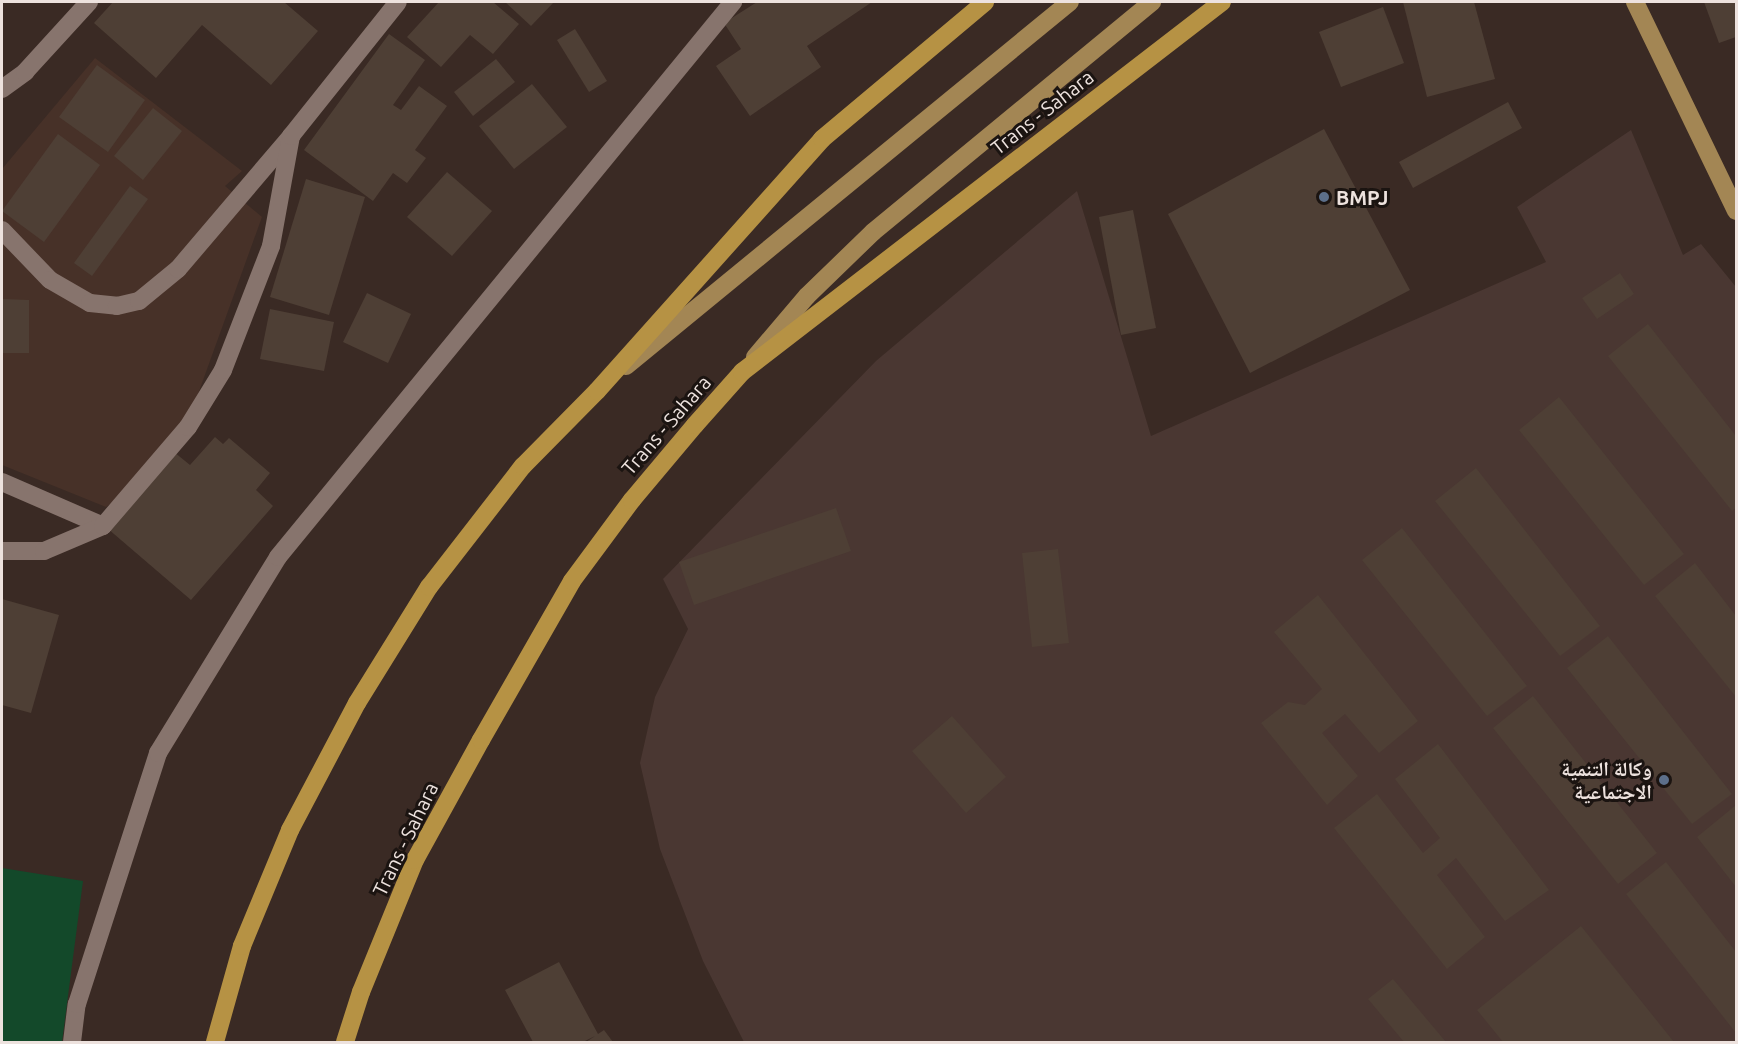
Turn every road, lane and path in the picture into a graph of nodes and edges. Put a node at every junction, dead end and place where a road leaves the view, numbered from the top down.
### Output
1 (89, 2) edge
2 (398, 2) edge
3 (733, 2) edge
4 (985, 2) edge
5 (1070, 2) edge
6 (1152, 2) edge
7 (1222, 2) edge
8 (1635, 2) edge
9 (1644, 2) edge
10 (1654, 37) junction
11 (2, 89) edge
12 (291, 136) junction
13 (1737, 211) edge
14 (2, 230) edge
15 (742, 372) junction
16 (597, 391) junction
17 (2, 482) edge
18 (103, 526) junction
19 (2, 551) edge
20 (72, 1042) edge
21 (216, 1042) edge
22 (345, 1042) edge

1 - 11 street
2 - 12 street
3 - 20 street
4 - 16 highway
5 - 16 main road
6 - 15 main road
7 - 15 highway, Trans - Sahara
8 - 10 main road
9 - 10 main road
10 - 13 main road
12 - 14 street
12 - 18 street
15 - 22 highway, Trans - Sahara
16 - 21 highway
17 - 18 street
18 - 19 street

